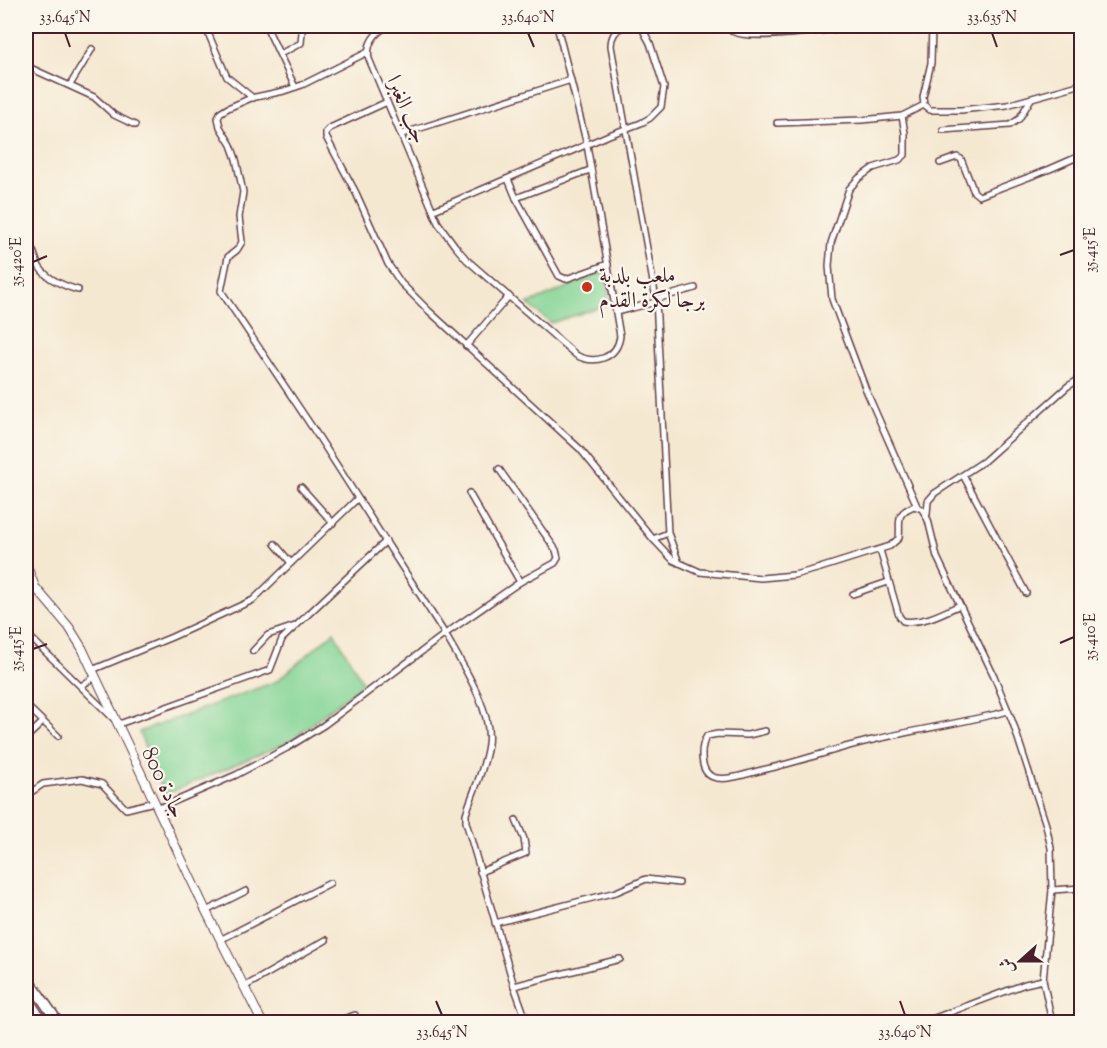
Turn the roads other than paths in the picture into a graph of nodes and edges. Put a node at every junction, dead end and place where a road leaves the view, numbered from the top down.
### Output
1 (205, 26) edge
2 (266, 26) edge
3 (300, 26) edge
4 (385, 26) edge
5 (557, 26) edge
6 (624, 26) edge
7 (638, 26) edge
8 (727, 26) edge
9 (858, 26) edge
10 (932, 26) edge
11 (92, 49) dead end
12 (368, 52) junction
13 (280, 54) junction
14 (26, 66) edge
15 (571, 80) junction
16 (1082, 84) edge
17 (70, 86) junction
18 (295, 87) junction
19 (253, 98) junction
20 (1031, 99) junction
21 (387, 102) junction
22 (924, 105) junction
23 (902, 116) junction
24 (777, 123) dead end
25 (135, 125) dead end
26 (626, 129) junction
27 (943, 130) dead end
28 (402, 134) junction
29 (587, 145) junction
30 (1082, 155) edge
31 (940, 163) dead end
32 (590, 170) junction
33 (508, 179) junction
34 (516, 198) junction
35 (26, 205) edge
36 (434, 210) junction
37 (27, 244) edge
38 (608, 264) junction
39 (695, 288) dead end
40 (78, 290) dead end
41 (509, 296) junction
42 (656, 301) junction
43 (617, 312) junction
44 (466, 346) junction
45 (1082, 378) edge
46 (499, 469) dead end
47 (963, 476) junction
48 (302, 487) dead end
49 (469, 493) dead end
50 (357, 498) junction
51 (917, 506) junction
52 (926, 516) junction
53 (333, 523) junction
54 (668, 532) junction
55 (653, 539) junction
56 (386, 541) junction
57 (275, 544) dead end
58 (880, 550) junction
59 (291, 563) junction
60 (679, 563) junction
61 (26, 564) edge
62 (28, 580) edge
63 (520, 582) junction
64 (888, 582) junction
65 (1026, 593) dead end
66 (853, 594) dead end
67 (960, 604) junction
68 (300, 624) junction
69 (26, 633) edge
70 (445, 634) junction
71 (253, 651) dead end
72 (94, 673) junction
73 (81, 686) junction
74 (26, 705) edge
75 (1008, 711) junction
76 (43, 722) junction
77 (119, 724) junction
78 (765, 731) dead end
79 (58, 736) dead end
80 (26, 738) edge
81 (27, 795) dead end
82 (155, 805) junction
83 (516, 820) dead end
84 (480, 872) junction
85 (330, 883) dead end
86 (679, 883) dead end
87 (1082, 888) edge
88 (1052, 890) junction
89 (246, 891) dead end
90 (206, 911) junction
91 (495, 922) junction
92 (220, 940) junction
93 (326, 940) dead end
94 (620, 959) dead end
95 (26, 976) edge
96 (1043, 980) junction
97 (514, 986) junction
98 (244, 987) junction
99 (26, 997) edge
100 (26, 1013) edge
101 (355, 1015) dead end
102 (344, 1021) edge
103 (31, 1023) edge
104 (43, 1023) edge
105 (58, 1023) edge
106 (262, 1023) edge
107 (334, 1023) edge
108 (527, 1023) edge
109 (924, 1023) edge
110 (1052, 1023) edge

1 - 19 street
2 - 13 street
3 - 13 street
4 - 12 street, جب الغبرا
5 - 15 street
6 - 26 street
7 - 26 street
8 - 9 street
10 - 22 street
11 - 17 street
12 - 18 street
12 - 21 street, جب الغبرا
13 - 18 street
14 - 17 street
15 - 28 street
15 - 29 street
16 - 20 street
17 - 25 street
18 - 19 street
19 - 50 street
20 - 22 street
20 - 27 street
21 - 28 street, جب الغبرا
21 - 44 street
22 - 23 street
23 - 24 street
23 - 51 street
26 - 29 street
26 - 42 street
28 - 36 street, جب الغبرا
29 - 32 street
29 - 33 street
30 - 31 street
32 - 34 street
32 - 38 street
33 - 34 street
33 - 36 street
34 - 38 street
35 - 37 street
36 - 41 street, جب الغبرا
37 - 40 street
38 - 43 street
39 - 42 street
41 - 43 street, جب الغبرا
41 - 44 street
42 - 43 street
42 - 54 street
44 - 55 street
45 - 47 street
46 - 63 street
47 - 52 street
47 - 65 street
48 - 53 street
49 - 63 street
50 - 53 street
50 - 56 street
51 - 52 street
51 - 58 street
52 - 67 street
53 - 59 street
54 - 55 street
54 - 60 street
55 - 60 street
56 - 68 street
56 - 70 street
57 - 59 street
58 - 60 street
58 - 64 street
59 - 72 street
61 - 62 main road, جادة 800
62 - 72 main road, جادة 800
63 - 70 street
64 - 66 street
64 - 67 street
67 - 75 street
68 - 71 street
68 - 77 street
69 - 73 street
70 - 82 street
70 - 84 street
72 - 73 street
72 - 77 main road, جادة 800
73 - 77 street
74 - 76 street
75 - 78 street
75 - 88 street
76 - 79 street
76 - 80 street
77 - 82 main road, جادة 800
81 - 82 street
82 - 90 main road, جادة 800
83 - 84 street
84 - 91 street
85 - 92 street
86 - 91 street
87 - 88 street
88 - 96 street
89 - 90 street
90 - 92 main road, جادة 800
91 - 97 street
92 - 98 main road, جادة 800
93 - 98 street
94 - 97 street
95 - 105 highway
96 - 109 street
96 - 110 street
97 - 108 street
98 - 106 main road, جادة 800
99 - 104 highway
100 - 103 highway
101 - 102 street
102 - 107 street

